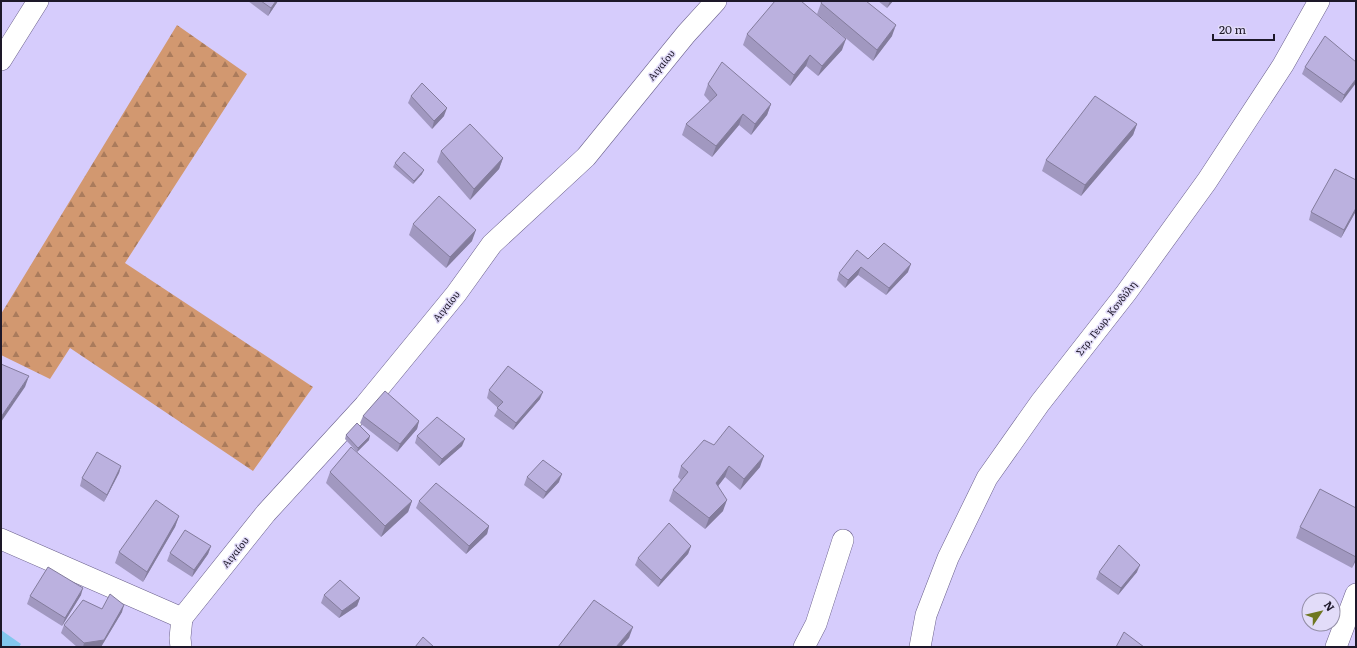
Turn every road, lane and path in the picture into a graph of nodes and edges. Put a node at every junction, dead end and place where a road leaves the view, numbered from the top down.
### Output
1 (38, 1) edge
2 (716, 1) edge
3 (1319, 1) edge
4 (2, 57) edge
5 (1, 539) edge
6 (843, 540) dead end
7 (1356, 594) edge
8 (182, 618) junction
9 (181, 647) edge
10 (804, 647) edge
11 (920, 647) edge
12 (1336, 647) edge

1 - 4 street
2 - 8 street, Αιγαίου
3 - 11 street, Στρ. Γεωρ. Κονδύλη
5 - 8 street
6 - 10 street
7 - 12 street
8 - 9 street

